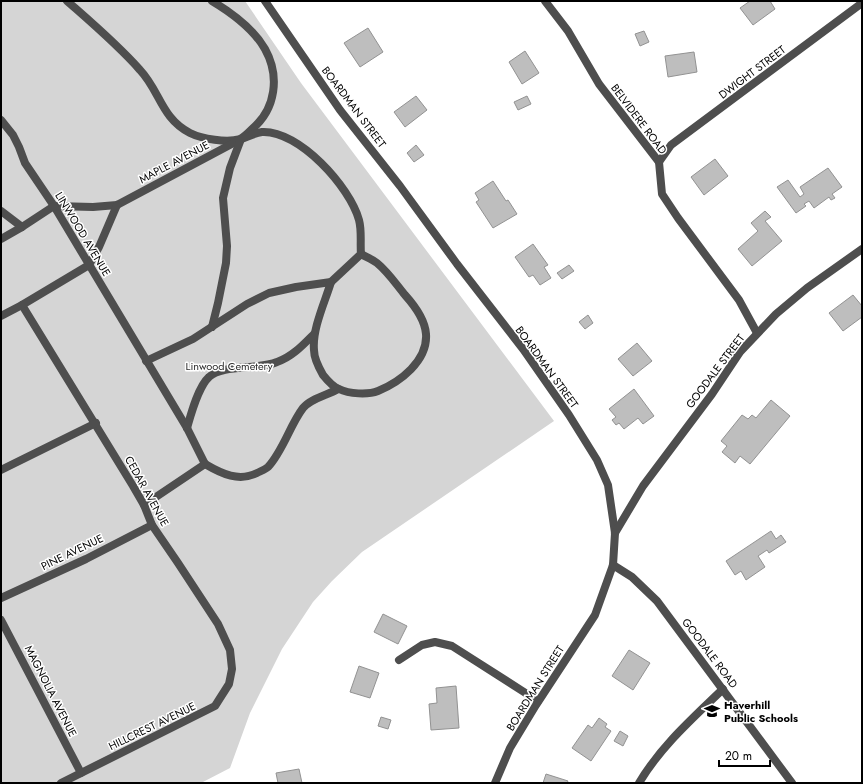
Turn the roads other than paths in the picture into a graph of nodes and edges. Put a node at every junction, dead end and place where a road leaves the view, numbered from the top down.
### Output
1 (67, 1) edge
2 (212, 1) edge
3 (265, 1) edge
4 (545, 1) edge
5 (862, 3) edge
6 (1, 120) edge
7 (241, 139) junction
8 (659, 162) junction
9 (117, 205) junction
10 (54, 206) junction
11 (1, 211) edge
12 (22, 227) junction
13 (1, 238) edge
14 (862, 248) edge
15 (361, 254) junction
16 (89, 265) junction
17 (331, 282) junction
18 (22, 305) junction
19 (1, 316) edge
20 (212, 327) junction
21 (757, 333) junction
22 (314, 334) junction
23 (146, 361) junction
24 (338, 389) junction
25 (96, 423) junction
26 (187, 428) junction
27 (205, 464) junction
28 (1, 470) edge
29 (144, 505) junction
30 (152, 526) junction
31 (615, 533) junction
32 (613, 565) junction
33 (1, 598) edge
34 (1, 620) edge
35 (399, 660) dead end
36 (232, 669) joint
37 (723, 689) junction
38 (538, 701) junction
39 (80, 773) junction
40 (61, 783) edge
41 (494, 783) edge
42 (639, 783) edge
43 (792, 783) edge

1 - 7 street
2 - 7 street
3 - 31 street, BOARDMAN STREET
4 - 8 street, BELVIDERE ROAD
5 - 8 street, DWIGHT STREET
6 - 10 street, LINWOOD AVENUE
7 - 9 street, MAPLE AVENUE
7 - 15 street
7 - 20 street
8 - 21 street, BELVIDERE ROAD
9 - 10 street, MAPLE AVENUE
9 - 16 street
10 - 12 street
10 - 16 street, LINWOOD AVENUE
11 - 12 street
12 - 13 street
14 - 21 street, GOODALE STREET
15 - 17 street
15 - 24 street
16 - 18 street
16 - 23 street, LINWOOD AVENUE
17 - 20 street
17 - 22 street
18 - 19 street
18 - 25 street, CEDAR AVENUE
20 - 23 street
21 - 31 street, GOODALE STREET
22 - 24 street
22 - 26 street
23 - 26 street, LINWOOD AVENUE
24 - 27 street
25 - 28 street
25 - 29 street, CEDAR AVENUE
26 - 27 street, LINWOOD AVENUE
27 - 29 street
29 - 30 street, CEDAR AVENUE
30 - 33 street, PINE AVENUE
30 - 36 street, CEDAR AVENUE
31 - 32 street, BOARDMAN STREET
32 - 37 street, GOODALE ROAD
32 - 38 street, BOARDMAN STREET
34 - 39 street, MAGNOLIA AVENUE
35 - 38 street
36 - 39 street, HILLCREST AVENUE
37 - 42 street
37 - 43 street, GOODALE ROAD
38 - 41 street, BOARDMAN STREET
39 - 40 street, HILLCREST AVENUE

